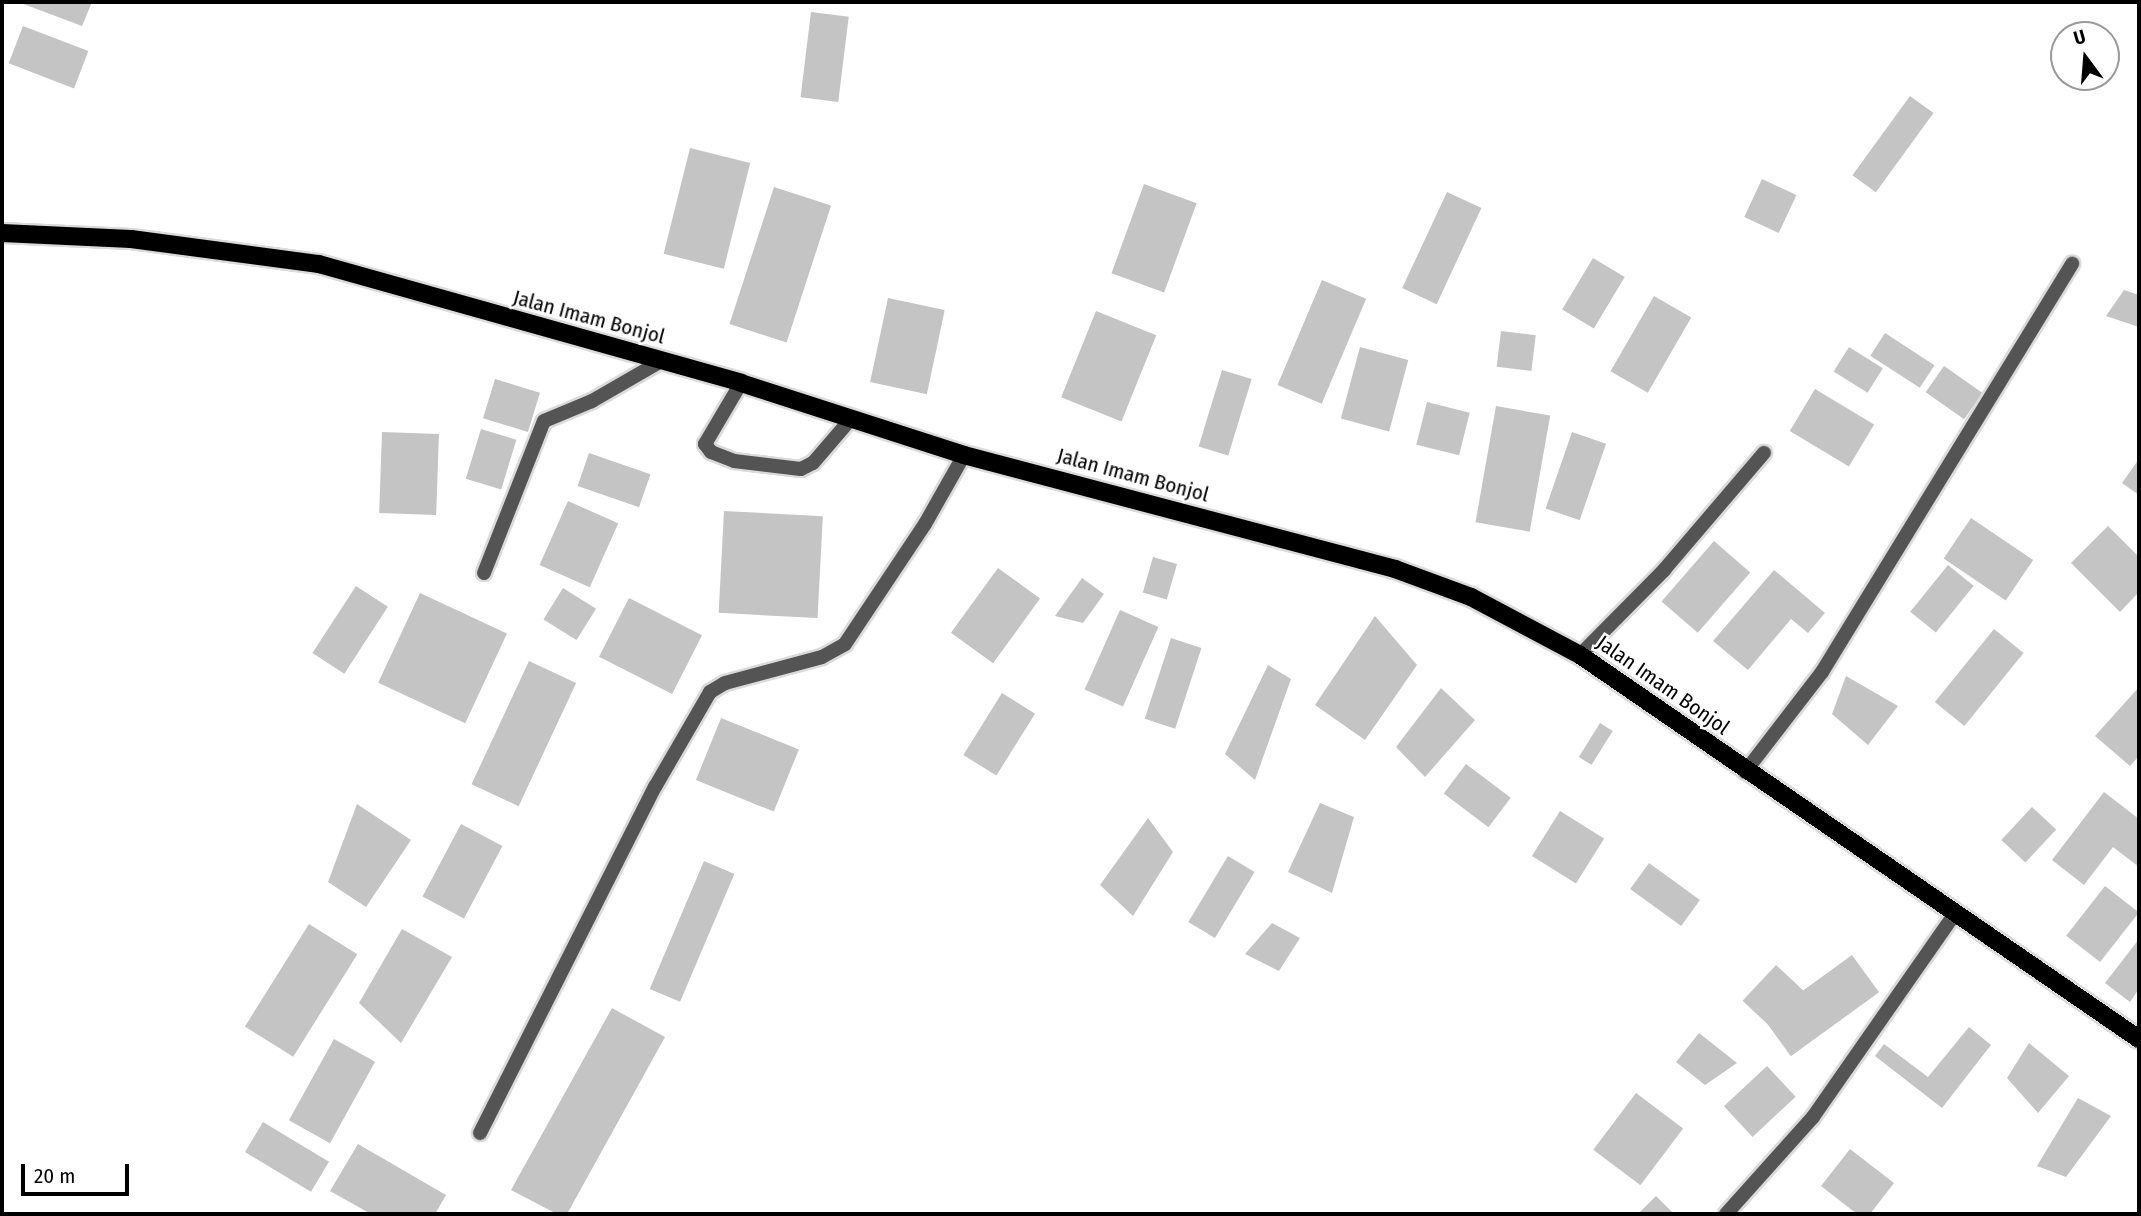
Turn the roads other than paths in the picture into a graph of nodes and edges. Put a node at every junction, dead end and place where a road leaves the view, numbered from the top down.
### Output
1 (2, 233) edge
2 (2072, 264) dead end
3 (663, 360) junction
4 (741, 383) junction
5 (850, 420) junction
6 (1764, 453) dead end
7 (964, 455) junction
8 (484, 573) dead end
9 (1580, 655) junction
10 (1745, 772) junction
11 (1954, 915) junction
12 (2139, 1039) edge
13 (480, 1133) dead end
14 (1726, 1214) edge

1 - 3 main road, Jalan Imam Bonjol
2 - 10 street
3 - 4 main road, Jalan Imam Bonjol
3 - 8 street
4 - 5 main road, Jalan Imam Bonjol
4 - 5 street
5 - 7 main road, Jalan Imam Bonjol
6 - 9 street
7 - 9 main road, Jalan Imam Bonjol
7 - 13 street
9 - 10 main road, Jalan Imam Bonjol
10 - 11 main road, Jalan Imam Bonjol
11 - 12 main road, Jalan Imam Bonjol
11 - 14 street

